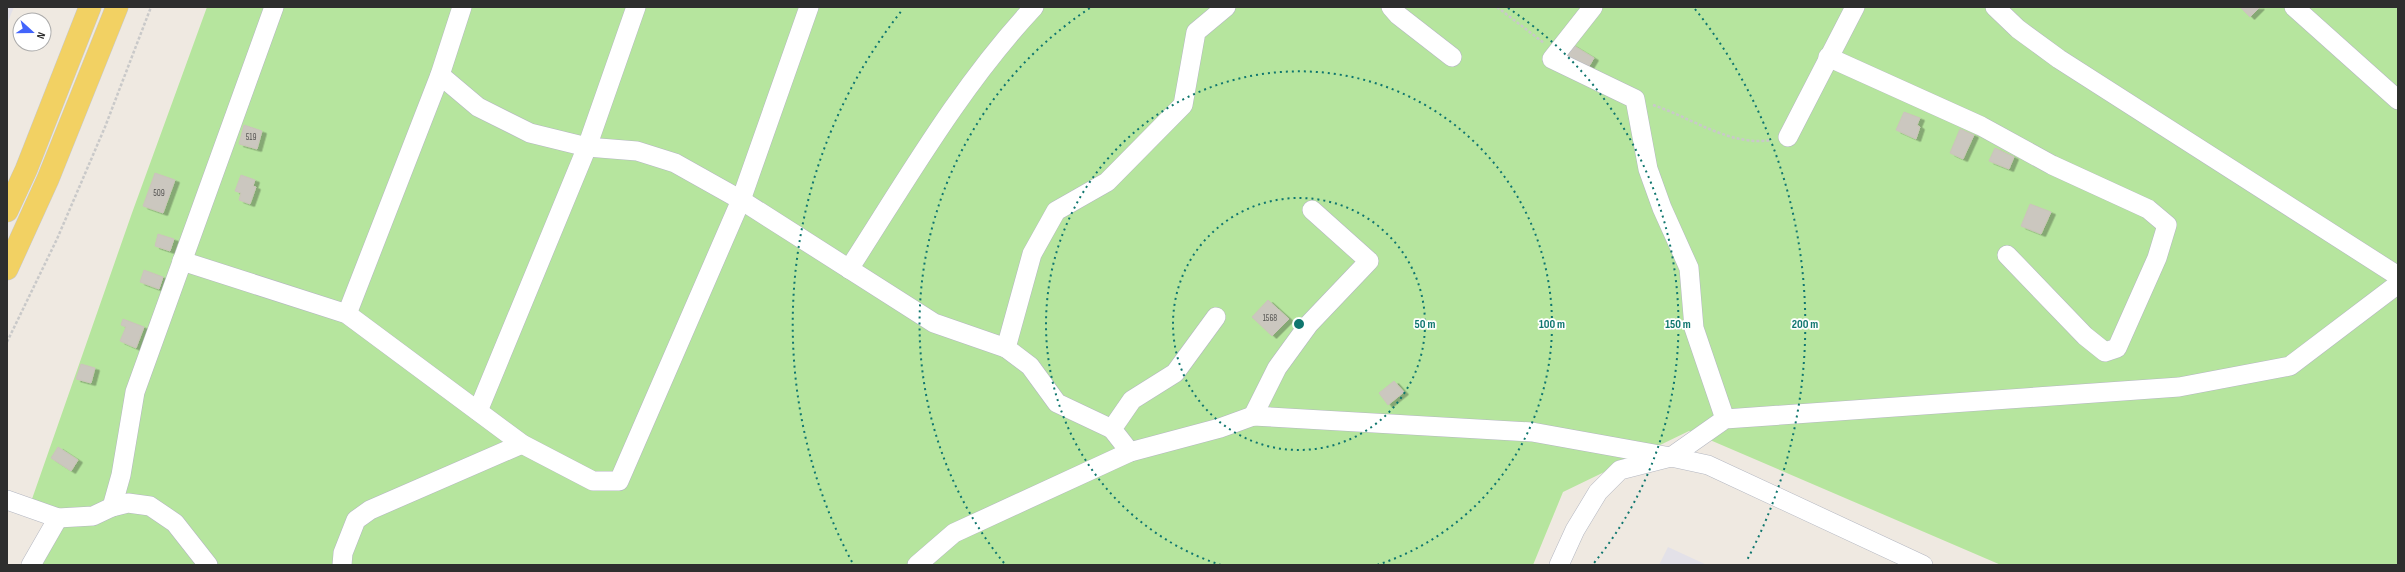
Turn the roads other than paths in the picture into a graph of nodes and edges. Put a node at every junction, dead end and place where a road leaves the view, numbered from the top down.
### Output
1 (90, 7) edge
2 (117, 7) edge
3 (274, 7) edge
4 (462, 7) edge
5 (636, 7) edge
6 (809, 7) edge
7 (1034, 7) edge
8 (1226, 7) edge
9 (1391, 7) edge
10 (1593, 7) edge
11 (1855, 7) edge
12 (1995, 7) edge
13 (2294, 7) edge
14 (1452, 57) dead end
15 (1828, 57) junction
16 (440, 75) junction
17 (2398, 100) edge
18 (1788, 137) road end
19 (587, 147) junction
20 (741, 200) junction
21 (1312, 210) dead end
22 (7, 211) edge
23 (2007, 255) dead end
24 (182, 261) junction
25 (7, 269) edge
26 (849, 270) junction
27 (2398, 276) edge
28 (2398, 284) edge
29 (346, 314) junction
30 (1216, 317) dead end
31 (1006, 348) junction
32 (478, 411) junction
33 (1252, 416) junction
34 (1724, 418) junction
35 (1112, 429) junction
36 (522, 444) junction
37 (1130, 452) junction
38 (1671, 457) junction
39 (7, 500) edge
40 (112, 507) junction
41 (58, 518) junction
42 (31, 565) edge
43 (208, 565) edge
44 (342, 565) edge
45 (917, 565) edge
46 (1559, 565) edge
47 (1923, 565) edge

1 - 22 main road
2 - 25 main road
3 - 24 street
4 - 16 street
5 - 19 street
6 - 20 street
7 - 26 street
8 - 31 street
9 - 14 street
10 - 34 street
11 - 15 street
12 - 27 street
13 - 17 street
15 - 18 street
15 - 23 street
16 - 19 street
16 - 29 street
19 - 20 street
19 - 32 street
20 - 26 street
20 - 36 street
21 - 33 street
24 - 29 street
24 - 40 street
26 - 31 street
28 - 34 street
29 - 32 street
30 - 35 street
31 - 35 street
32 - 36 street
33 - 37 street
33 - 38 street
34 - 38 street
35 - 37 street
36 - 44 street
37 - 45 street
38 - 46 street
38 - 47 street
39 - 41 street
40 - 41 street
40 - 43 street
41 - 42 street

